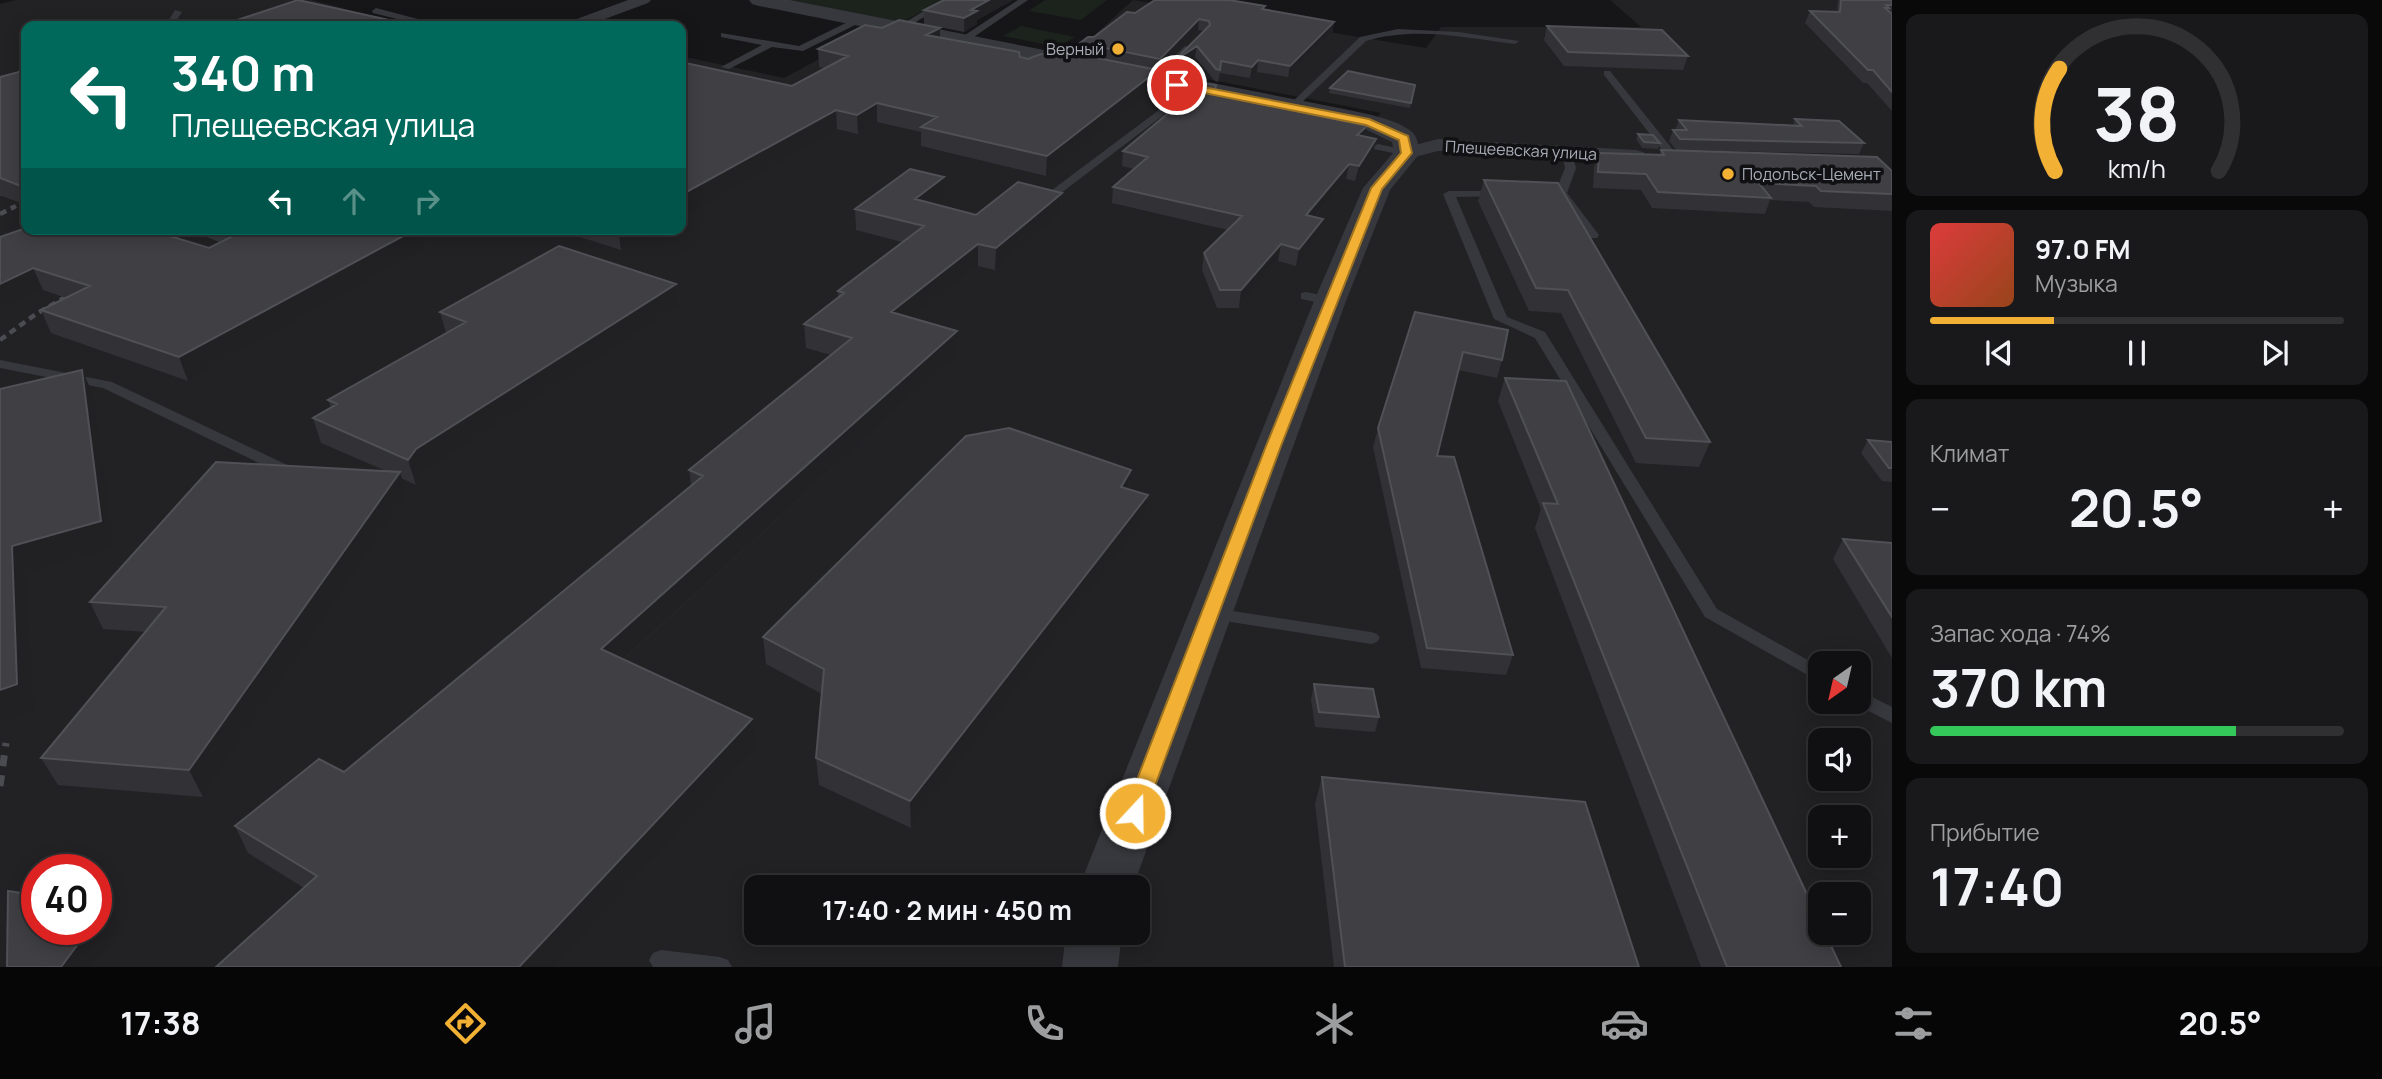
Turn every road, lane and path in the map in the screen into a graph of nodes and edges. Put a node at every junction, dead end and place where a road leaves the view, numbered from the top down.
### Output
1 (643, 0) edge
2 (759, 0) edge
3 (1024, 0) edge
4 (935, 8) edge
5 (376, 10) dead end
6 (178, 12) dead end
7 (858, 20) junction
8 (172, 21) edge
9 (416, 21) edge
10 (586, 21) edge
11 (908, 23) edge
12 (724, 35) dead end
13 (962, 41) junction
14 (1515, 41) dead end
15 (1194, 43) edge
16 (771, 44) junction
17 (726, 67) dead end
18 (1607, 73) edge
19 (1161, 81) junction
20 (1194, 88) junction
21 (1285, 111) junction
22 (1369, 122) junction
23 (1472, 145) junction
24 (1392, 150) junction
25 (1567, 153) junction
26 (1674, 158) junction
27 (1698, 160) edge
28 (1519, 194) edge
29 (1044, 201) edge
30 (210, 235) edge
31 (1593, 235) dead end
32 (253, 237) edge
33 (0, 364) edge
34 (307, 480) edge
35 (1212, 614) junction
36 (1371, 638) dead end
37 (1808, 668) edge
38 (1871, 704) edge
39 (1892, 716) edge
40 (1111, 875) edge
41 (1093, 945) edge
42 (661, 960) dead end
43 (720, 967) edge
44 (1090, 967) edge

1 - 10 street
2 - 7 street
3 - 13 lane
4 - 11 lane
5 - 9 lane
6 - 8 lane
7 - 13 street
7 - 16 lane
12 - 16 lane
13 - 19 street
14 - 21 lane
15 - 19 lane
16 - 17 lane
18 - 26 lane
19 - 20 street
20 - 21 street
20 - 29 lane
21 - 22 street
22 - 23 street
22 - 24 street
23 - 24 street, Плещеевская улица
23 - 25 street, Плещеевская улица
24 - 35 street
25 - 26 street, Плещеевская улица
25 - 31 lane
26 - 27 street, Плещеевская улица
28 - 37 lane
30 - 32 lane
33 - 34 lane
35 - 36 lane
35 - 40 street
38 - 39 lane
41 - 44 street
42 - 43 lane

